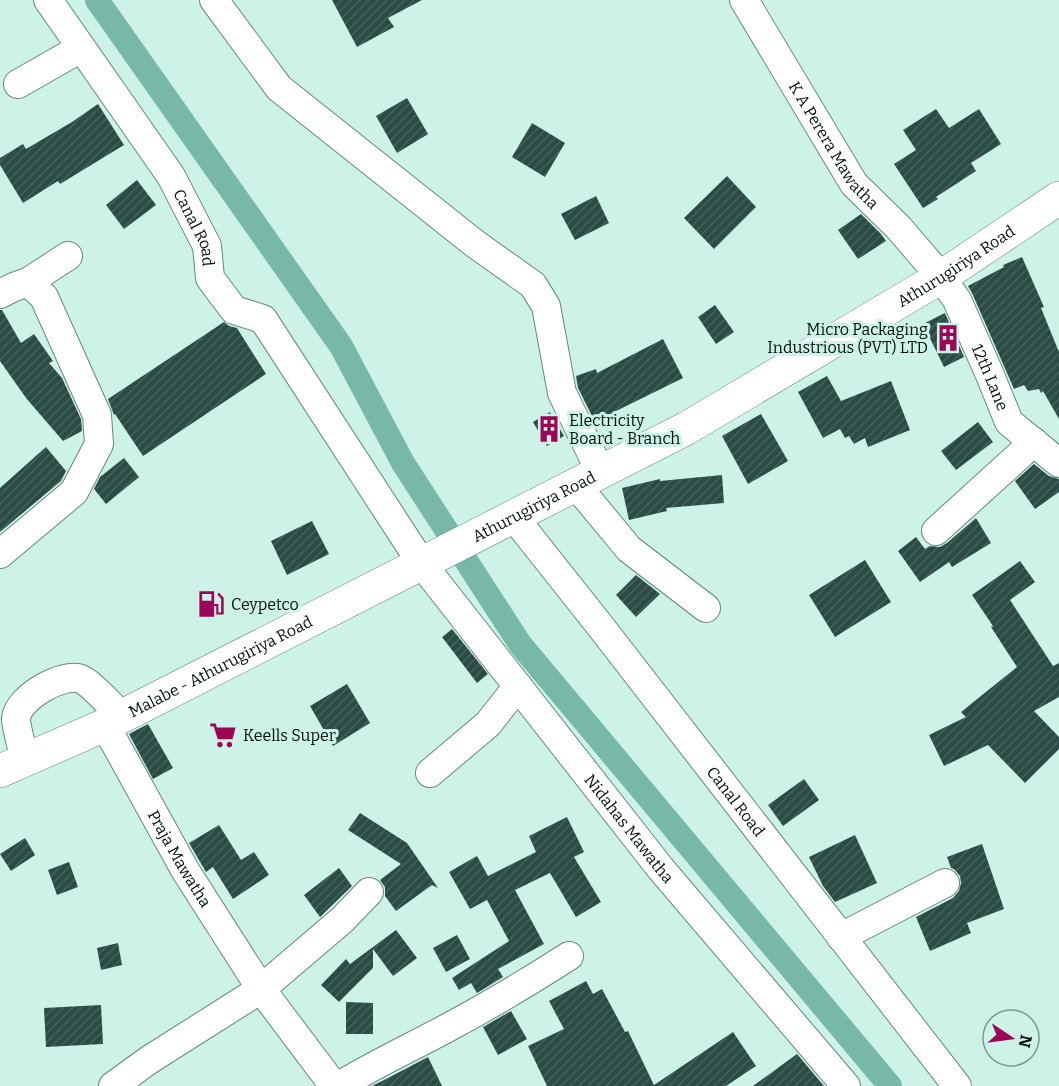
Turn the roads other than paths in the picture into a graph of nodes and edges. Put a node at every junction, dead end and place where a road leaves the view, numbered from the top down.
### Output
1 (48, 0) edge
2 (214, 0) edge
3 (744, 0) edge
4 (81, 48) junction
5 (18, 84) dead end
6 (1059, 198) edge
7 (68, 256) dead end
8 (941, 277) junction
9 (28, 282) junction
10 (0, 294) edge
11 (1034, 442) junction
12 (1059, 463) edge
13 (589, 479) junction
14 (504, 522) junction
15 (936, 531) dead end
16 (0, 554) edge
17 (431, 560) junction
18 (706, 609) dead end
19 (518, 686) junction
20 (113, 721) junction
21 (8, 762) edge
22 (430, 773) dead end
23 (945, 883) dead end
24 (369, 892) dead end
25 (841, 937) junction
26 (569, 956) dead end
27 (261, 989) junction
28 (113, 1086) edge
29 (336, 1086) edge
30 (846, 1086) edge
31 (957, 1086) edge

1 - 4 street, Canal Road
2 - 13 street
3 - 8 street, K A Perera Mawatha
4 - 5 street
4 - 17 street, Canal Road
6 - 8 main road, Athurugiriya Road
7 - 9 street
8 - 11 street, 12th Lane
8 - 13 main road, Athurugiriya Road
9 - 10 street
9 - 16 street
11 - 12 street, 12th Lane
11 - 15 street
13 - 14 main road, Athurugiriya Road
13 - 18 street
14 - 17 main road, Athurugiriya Road
14 - 25 street, Canal Road
17 - 19 street, Nidahas Mawatha
17 - 20 main road, Malabe - Athurugiriya Road
19 - 22 street
19 - 30 street, Nidahas Mawatha
20 - 21 main road, Malabe - Athurugiriya Road
20 - 21 street, Praja Mawatha
20 - 27 street, Praja Mawatha
23 - 25 street
24 - 27 street
25 - 31 street, Canal Road
26 - 29 street
27 - 28 street
27 - 29 street, Praja Mawatha

